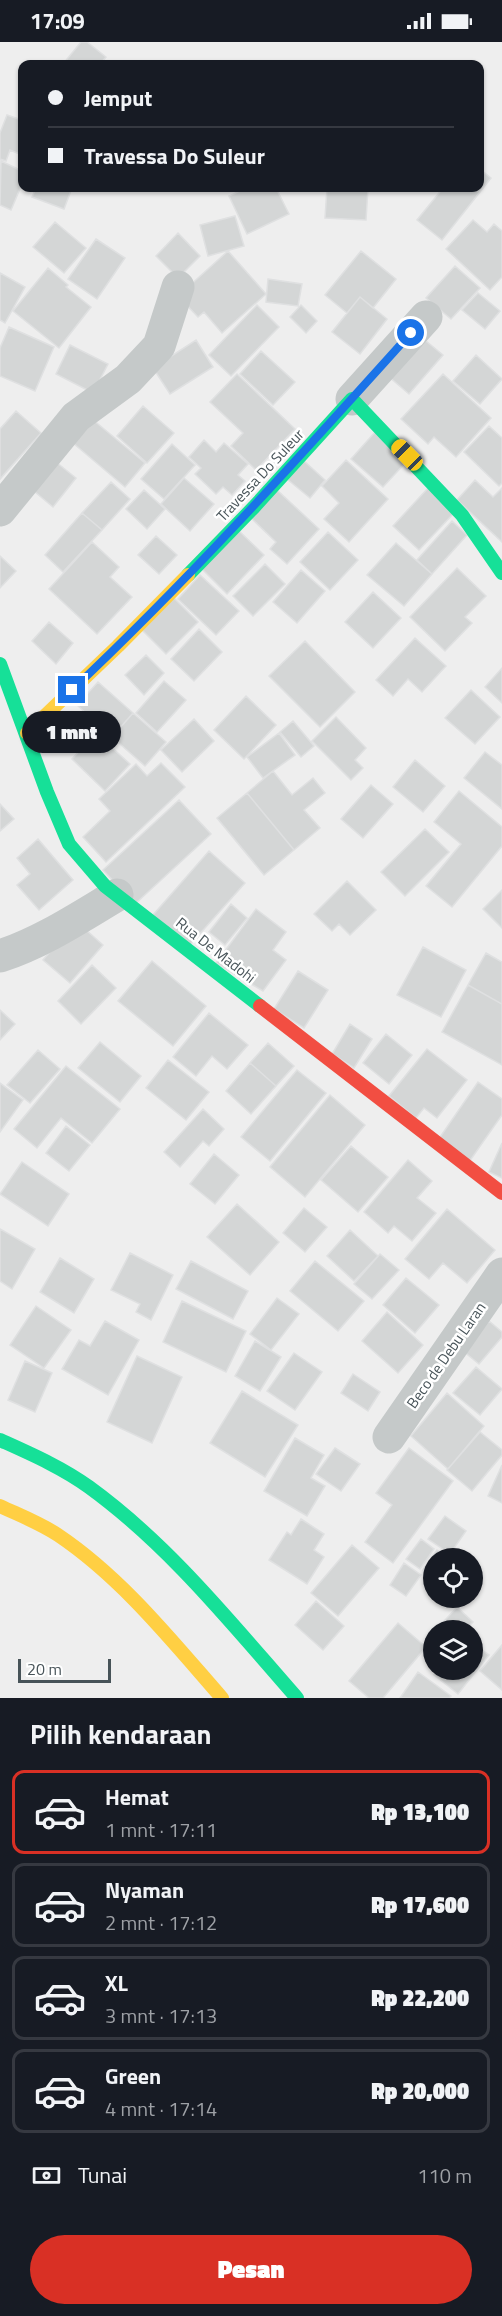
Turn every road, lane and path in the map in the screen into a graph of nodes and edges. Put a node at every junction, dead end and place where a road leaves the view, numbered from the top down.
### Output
1 (178, 287) dead end
2 (426, 317) dead end
3 (352, 399) junction
4 (0, 510) edge
5 (502, 573) edge
6 (0, 664) edge
7 (27, 733) junction
8 (117, 895) junction
9 (0, 956) edge
10 (502, 1193) edge
11 (502, 1274) edge
12 (389, 1437) dead end
13 (0, 1440) edge
14 (0, 1506) edge
15 (222, 1698) edge
16 (297, 1698) edge

1 - 4 street
2 - 3 street
3 - 5 street
3 - 7 street, Travessa Do Suleur
6 - 7 street, Rua De Madohi
7 - 8 street, Rua De Madohi
8 - 9 street
8 - 10 street, Rua De Madohi
11 - 12 street, Beco de Debu Laran
13 - 16 street
14 - 15 street

